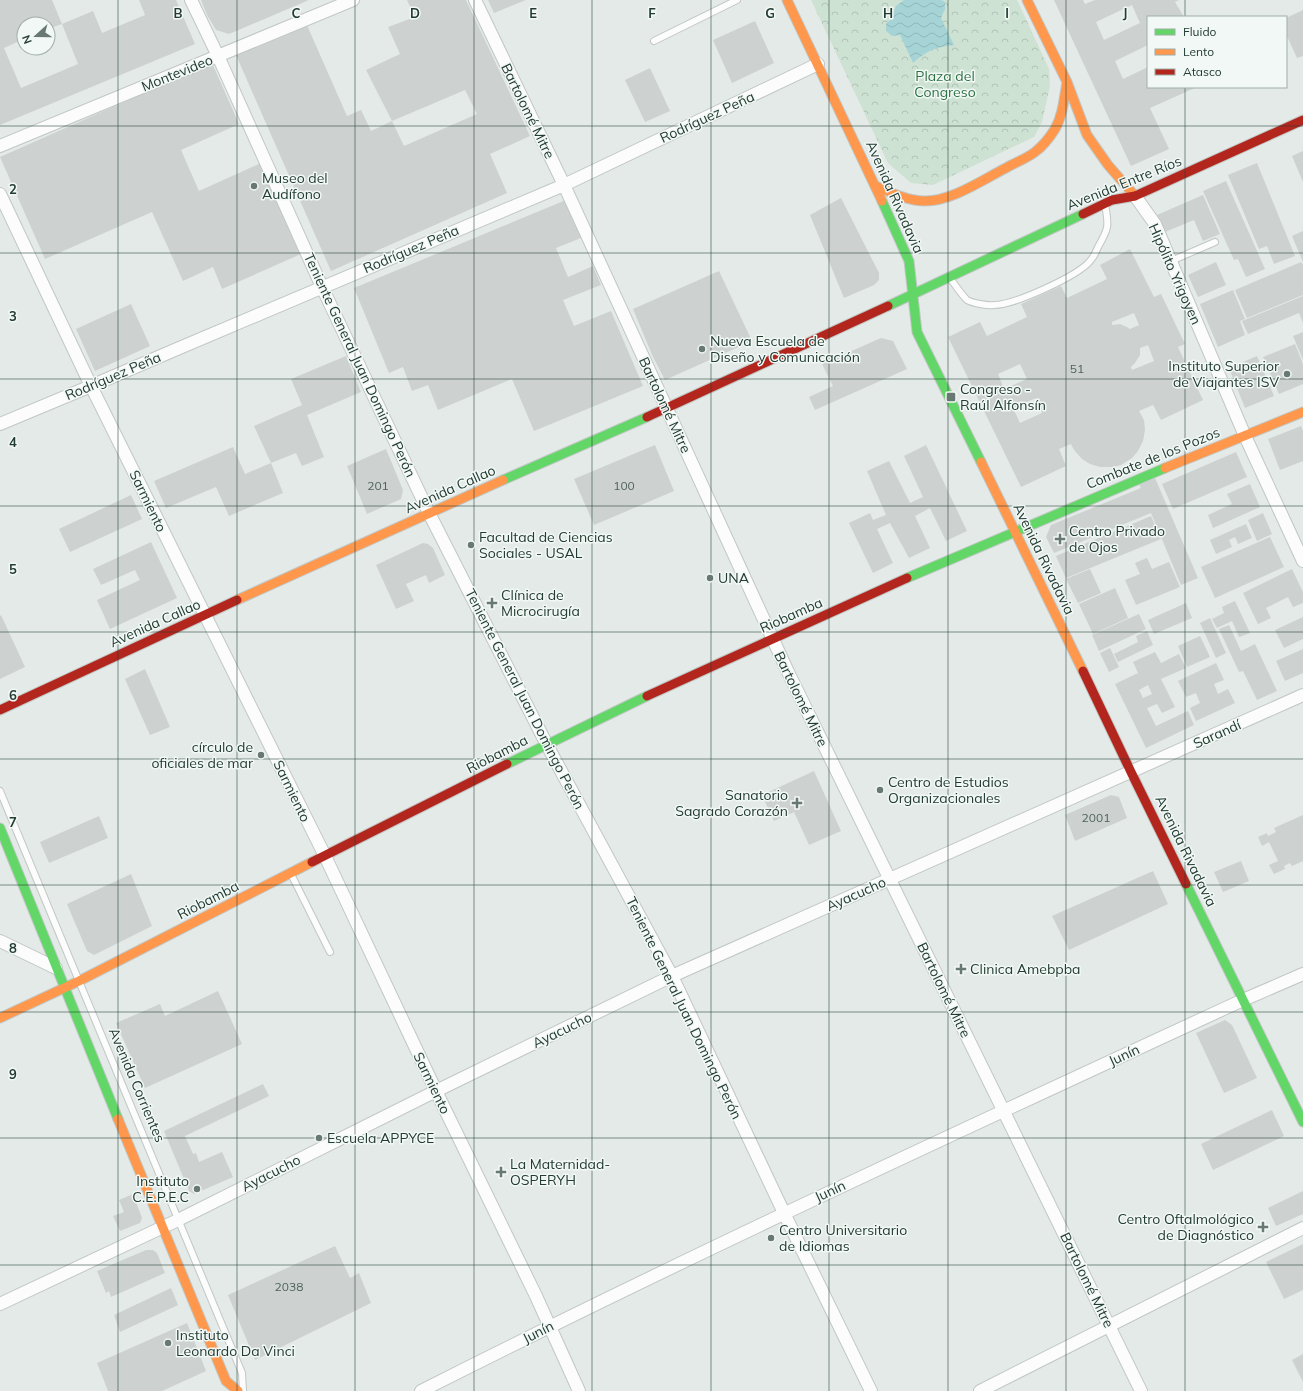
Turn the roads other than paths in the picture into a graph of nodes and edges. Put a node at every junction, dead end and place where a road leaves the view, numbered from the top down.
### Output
1 (191, 0) edge
2 (353, 0) edge
3 (474, 0) edge
4 (737, 0) edge
5 (787, 0) edge
6 (1027, 0) edge
7 (654, 41) dead end
8 (218, 56) junction
9 (818, 64) junction
10 (1067, 82) junction
11 (1303, 120) edge
12 (0, 146) edge
13 (564, 184) junction
14 (876, 186) junction
15 (0, 194) edge
16 (1135, 196) junction
17 (1105, 204) junction
18 (1215, 242) dead end
19 (1171, 261) junction
20 (950, 278) junction
21 (322, 287) junction
22 (913, 295) junction
23 (91, 386) junction
24 (666, 408) junction
25 (1303, 412) edge
26 (0, 424) edge
27 (1245, 436) junction
28 (430, 513) junction
29 (1014, 532) junction
30 (1303, 561) edge
31 (205, 616) junction
32 (772, 639) junction
33 (1303, 695) edge
34 (0, 710) edge
35 (547, 745) junction
36 (1131, 772) junction
37 (0, 791) edge
38 (0, 828) edge
39 (325, 856) junction
40 (291, 874) junction
41 (889, 879) junction
42 (0, 941) edge
43 (330, 952) dead end
44 (56, 968) junction
45 (1303, 974) edge
46 (672, 976) junction
47 (79, 981) junction
48 (64, 988) junction
49 (1243, 1000) junction
50 (0, 1018) edge
51 (436, 1091) junction
52 (1004, 1111) junction
53 (1303, 1122) edge
54 (784, 1213) junction
55 (178, 1220) junction
56 (163, 1227) junction
57 (1303, 1228) edge
58 (0, 1304) edge
59 (549, 1326) junction
60 (1109, 1326) junction
61 (238, 1391) edge
62 (243, 1391) edge
63 (421, 1391) edge
64 (579, 1391) edge
65 (871, 1391) edge
66 (980, 1391) edge
67 (1141, 1391) edge

1 - 8 street, Teniente General Juan Domingo Perón
2 - 8 street, Montevideo
3 - 13 street, Bartolomé Mitre
4 - 7 lane
5 - 9 main road, Avenida Rivadavia
6 - 10 main road, Hipólito Yrigoyen
8 - 12 street, Montevideo
8 - 21 street, Teniente General Juan Domingo Perón
9 - 13 street, Rodríguez Peña
9 - 14 main road, Avenida Rivadavia
10 - 14 main road
10 - 16 main road, Hipólito Yrigoyen
11 - 16 main road, Avenida Entre Ríos
13 - 21 street, Rodríguez Peña
13 - 24 street, Bartolomé Mitre
14 - 22 main road, Avenida Rivadavia
15 - 23 street, Sarmiento
16 - 17 main road, Avenida Entre Ríos
16 - 19 street, Hipólito Yrigoyen
17 - 20 main road, Avenida Entre Ríos
17 - 20 lane
18 - 19 lane
19 - 27 street, Hipólito Yrigoyen
20 - 22 main road, Avenida Entre Ríos
21 - 23 street, Rodríguez Peña
21 - 28 street, Teniente General Juan Domingo Perón
22 - 24 main road, Avenida Callao
22 - 29 main road, Avenida Rivadavia
23 - 26 street, Rodríguez Peña
23 - 31 street, Sarmiento
24 - 28 main road, Avenida Callao
24 - 32 street, Bartolomé Mitre
25 - 27 main road, Combate de los Pozos
27 - 29 main road, Combate de los Pozos
27 - 30 street, Hipólito Yrigoyen
28 - 31 main road, Avenida Callao
28 - 35 street, Teniente General Juan Domingo Perón
29 - 32 main road, Riobamba
29 - 36 main road, Avenida Rivadavia
31 - 34 main road, Avenida Callao
31 - 39 street, Sarmiento
32 - 35 main road, Riobamba
32 - 41 street, Bartolomé Mitre
33 - 36 street, Sarandí
35 - 39 main road, Riobamba
35 - 46 street, Teniente General Juan Domingo Perón
36 - 41 street, Ayacucho
36 - 49 main road, Avenida Rivadavia
37 - 47 lane, Avenida Corrientes
38 - 44 main road
39 - 40 main road, Riobamba
39 - 51 street, Sarmiento
40 - 43 lane
40 - 47 main road, Riobamba
41 - 46 street, Ayacucho
41 - 52 street, Bartolomé Mitre
42 - 44 street
44 - 48 main road
45 - 49 street, Junín
46 - 51 street, Ayacucho
46 - 54 street, Teniente General Juan Domingo Perón
47 - 48 main road, Riobamba
47 - 55 lane, Avenida Corrientes
48 - 50 main road, Riobamba
48 - 56 main road
49 - 52 street, Junín
49 - 53 main road, Avenida Rivadavia
51 - 55 street, Ayacucho
51 - 59 street, Sarmiento
52 - 54 street, Junín
52 - 60 street, Bartolomé Mitre
54 - 59 street, Junín
54 - 65 street, Teniente General Juan Domingo Perón
55 - 56 street, Ayacucho
55 - 62 lane, Avenida Corrientes
56 - 58 street, Ayacucho
56 - 61 main road
57 - 60 street
59 - 63 street, Junín
59 - 64 street, Sarmiento
60 - 66 street
60 - 67 street, Bartolomé Mitre

